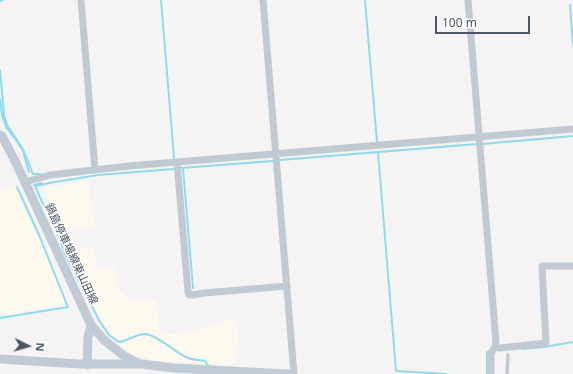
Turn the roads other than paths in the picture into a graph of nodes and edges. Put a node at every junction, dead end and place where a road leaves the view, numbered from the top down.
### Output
1 (81, 0) edge
2 (263, 0) edge
3 (468, 0) edge
4 (573, 129) edge
5 (0, 135) edge
6 (479, 137) junction
7 (276, 154) junction
8 (177, 162) junction
9 (95, 170) junction
10 (24, 182) junction
11 (573, 266) edge
12 (287, 286) junction
13 (91, 325) junction
14 (495, 347) junction
15 (508, 355) dead end
16 (0, 359) edge
17 (142, 364) junction
18 (82, 368) edge
19 (174, 371) edge
20 (288, 374) edge
21 (294, 374) edge
22 (491, 374) edge
23 (507, 374) edge

1 - 9 street
2 - 7 street
3 - 6 street
4 - 6 street
5 - 10 main road, 鍋島停車場線東山田線
6 - 7 street
6 - 14 street
7 - 8 street
7 - 12 street
8 - 9 street
8 - 12 street
9 - 10 street
10 - 13 main road, 鍋島停車場線東山田線
11 - 14 street
12 - 21 street
13 - 17 main road, 鍋島停車場線東山田線
13 - 18 main road
14 - 22 street
15 - 23 lane
16 - 18 main road, 鍋島停車場線東山田線
17 - 18 main road, 鍋島停車場線東山田線
17 - 19 main road, 鍋島停車場線東山田線
19 - 20 main road, 鍋島停車場線東山田線

